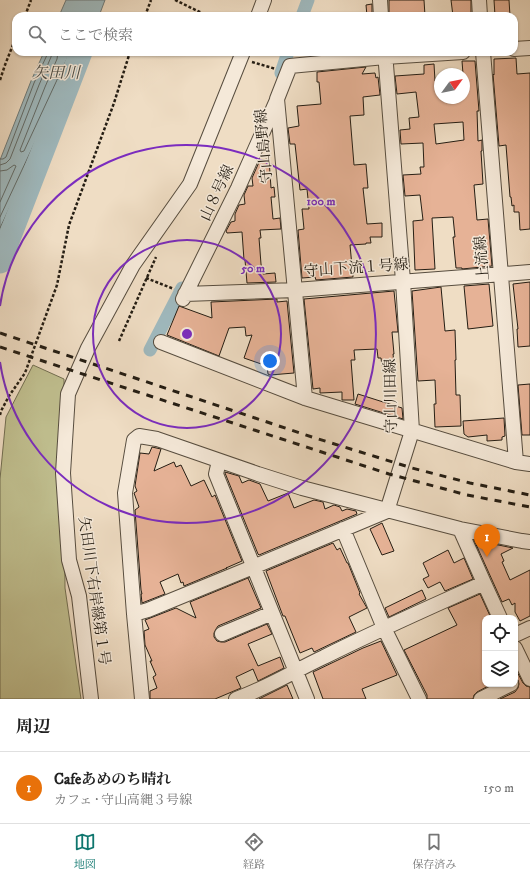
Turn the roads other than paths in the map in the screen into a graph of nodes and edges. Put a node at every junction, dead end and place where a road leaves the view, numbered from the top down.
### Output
1 (264, 0) edge
2 (380, 0) edge
3 (478, 0) edge
4 (260, 12) edge
5 (381, 12) edge
6 (480, 12) edge
7 (530, 48) edge
8 (518, 49) edge
9 (242, 56) edge
10 (369, 56) edge
11 (385, 56) edge
12 (483, 56) edge
13 (277, 100) junction
14 (530, 272) edge
15 (501, 274) junction
16 (403, 281) junction
17 (295, 290) junction
18 (182, 295) joint
19 (161, 342) dead end
20 (305, 398) junction
21 (412, 431) junction
22 (219, 461) junction
23 (516, 462) junction
24 (530, 464) edge
25 (387, 511) junction
26 (343, 529) junction
27 (460, 529) junction
28 (530, 542) edge
29 (253, 567) junction
30 (484, 583) junction
31 (272, 613) junction
32 (134, 614) junction
33 (499, 615) edge
34 (384, 628) junction
35 (530, 628) edge
36 (222, 634) dead end
37 (518, 634) edge
38 (516, 651) edge
39 (296, 671) junction
40 (529, 677) edge
41 (518, 681) edge
42 (505, 687) edge
43 (91, 699) edge
44 (142, 699) edge
45 (236, 699) edge
46 (306, 699) edge
47 (419, 699) edge
48 (480, 699) edge

1 - 4 street
2 - 5 street
3 - 6 street
7 - 8 street
9 - 43 street, 矢田川下右岸線第１号
10 - 13 street, 守山島野線
11 - 16 street, 守山川田線
12 - 15 street, 上流線
13 - 17 street, 守山島野線
13 - 18 street, 山８号線
14 - 15 street, 守山下流１号線
15 - 16 street, 守山下流１号線
15 - 23 street, 上流線
16 - 17 street, 守山下流１号線
16 - 21 street, 守山川田線
17 - 18 street, 守山下流１号線
17 - 20 street, 守山島野線
19 - 20 street
20 - 21 street
21 - 23 street
21 - 25 street, 守山川田線
22 - 25 street
22 - 29 street
22 - 32 street
23 - 24 street
25 - 26 street
25 - 27 street
26 - 29 street
26 - 34 street
27 - 28 street
27 - 30 street
29 - 31 street
29 - 32 street
30 - 33 street
30 - 34 street
31 - 36 street
31 - 39 street
32 - 44 street
34 - 39 street
34 - 47 street
35 - 37 street
38 - 40 street
39 - 45 street
39 - 46 street
40 - 41 street
42 - 48 street

